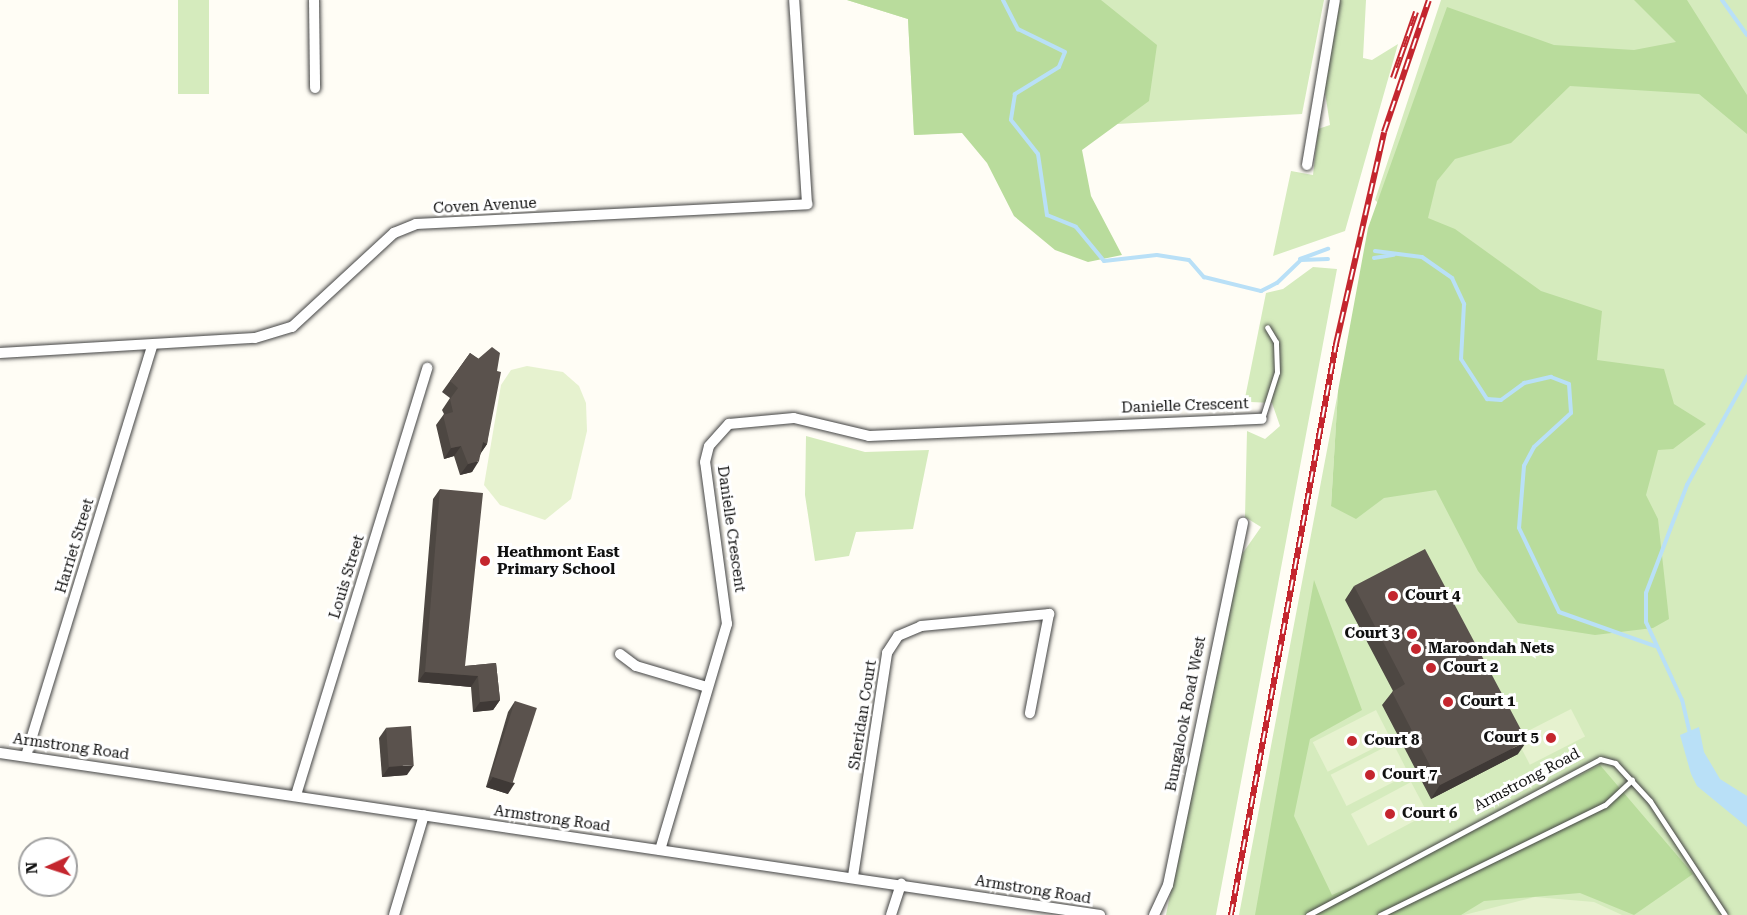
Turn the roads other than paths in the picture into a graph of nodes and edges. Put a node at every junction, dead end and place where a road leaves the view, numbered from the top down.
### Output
1 (314, 0) edge
2 (794, 0) edge
3 (1335, 0) edge
4 (315, 88) dead end
5 (1307, 165) dead end
6 (1267, 327) dead end
7 (152, 346) junction
8 (0, 353) edge
9 (427, 368) dead end
10 (1262, 419) joint
11 (1243, 523) dead end
12 (620, 654) dead end
13 (707, 687) junction
14 (1030, 713) dead end
15 (0, 753) edge
16 (26, 756) junction
17 (1632, 780) junction
18 (296, 795) junction
19 (424, 815) junction
20 (660, 850) junction
21 (853, 876) junction
22 (901, 884) junction
23 (1157, 913) edge
24 (1088, 914) edge
25 (394, 915) edge
26 (891, 915) edge
27 (1100, 915) edge
28 (1308, 915) edge
29 (1380, 915) edge
30 (1725, 915) edge

1 - 4 street
2 - 7 street, Coven Avenue
3 - 5 street
6 - 10 lane
7 - 8 street, Coven Avenue
7 - 16 street, Harriet Street
9 - 18 street, Louis Street
10 - 13 street, Danielle Crescent
11 - 23 street, Bungalook Road West
12 - 13 street
13 - 20 street, Danielle Crescent
14 - 21 street, Sheridan Court
15 - 16 street, Armstrong Road
16 - 18 street, Armstrong Road
17 - 28 lane, Armstrong Road
17 - 29 lane
17 - 30 lane, Armstrong Road
18 - 19 street, Armstrong Road
19 - 20 street, Armstrong Road
19 - 25 street
20 - 21 street, Armstrong Road
21 - 22 street, Armstrong Road
22 - 24 street, Armstrong Road
22 - 26 street
24 - 27 street, Armstrong Road

